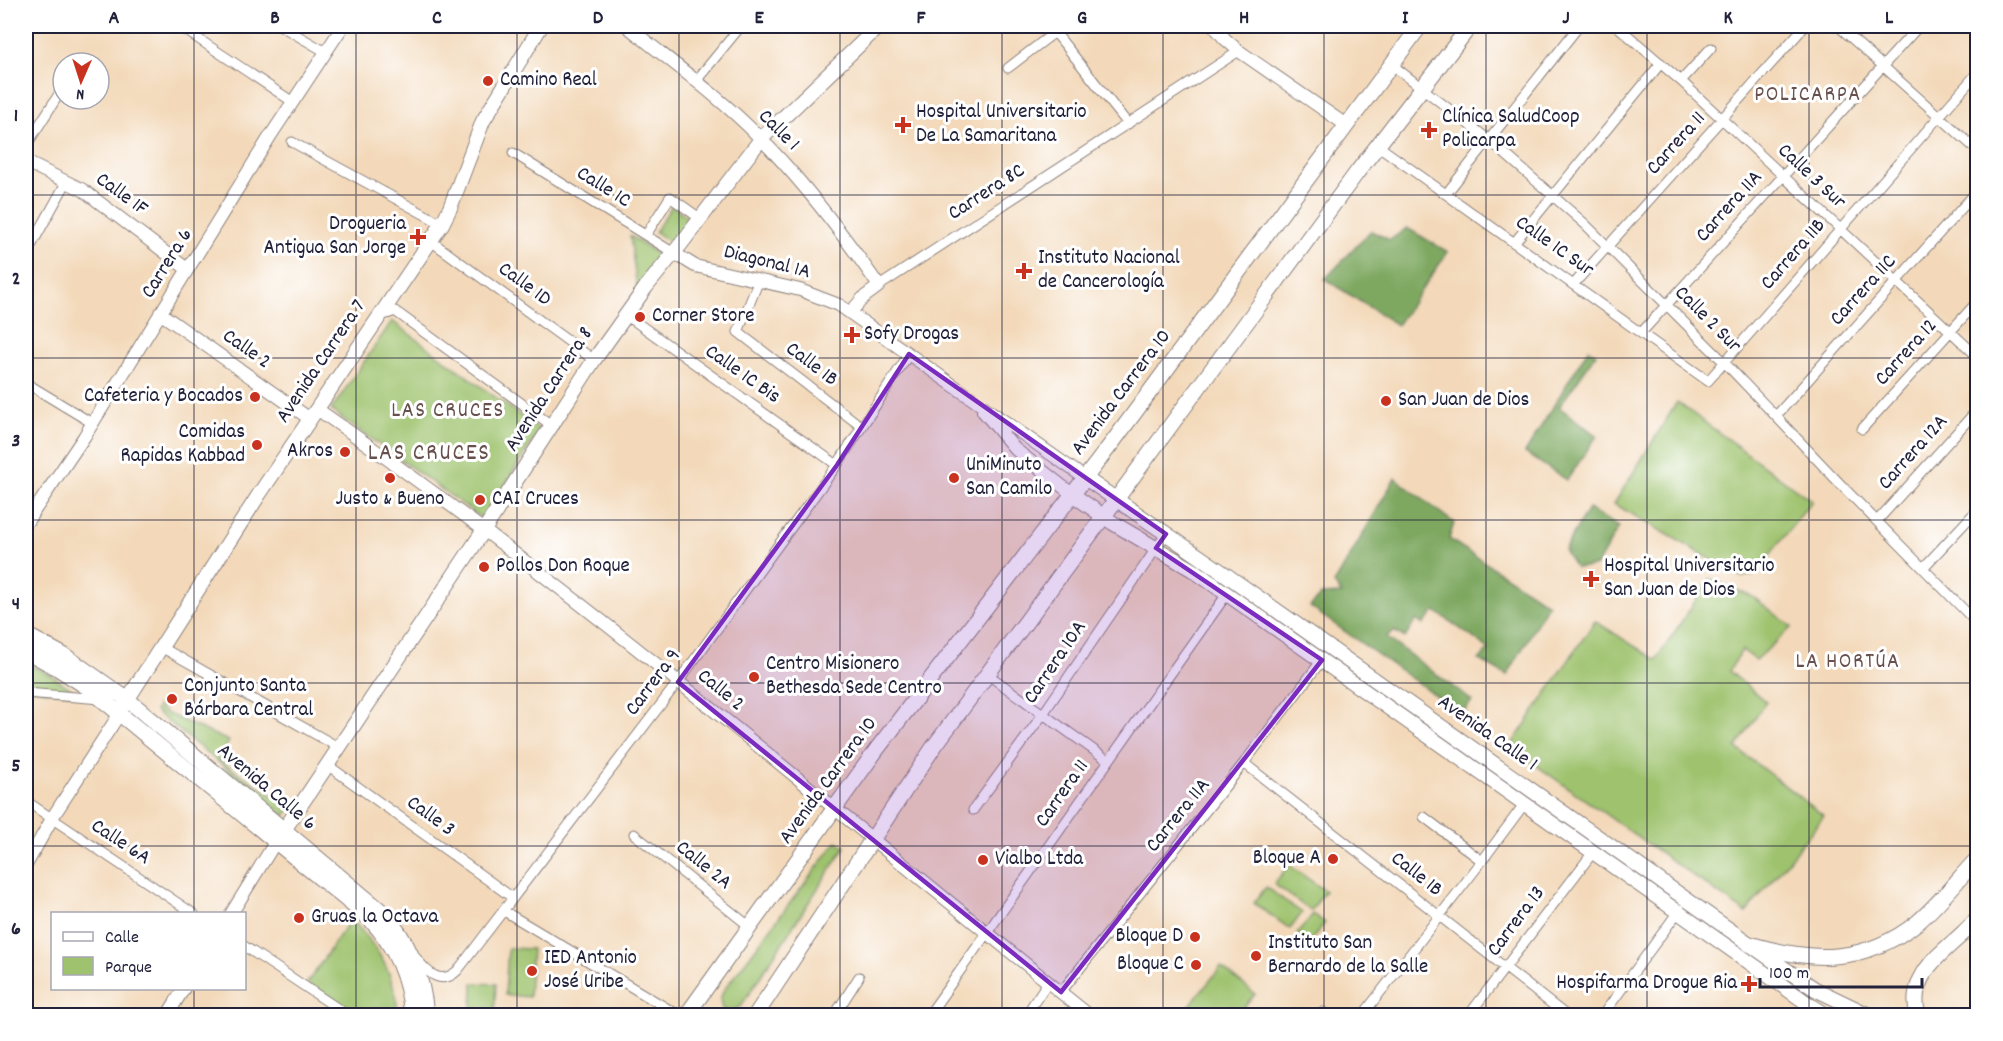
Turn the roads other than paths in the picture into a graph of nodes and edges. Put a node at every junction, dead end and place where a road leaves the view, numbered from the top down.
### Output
1 (179, 26) edge
2 (280, 26) edge
3 (343, 26) edge
4 (541, 26) edge
5 (627, 26) edge
6 (741, 26) edge
7 (879, 26) edge
8 (1214, 26) edge
9 (1420, 26) edge
10 (1470, 26) edge
11 (1579, 26) edge
12 (1620, 26) edge
13 (1805, 26) edge
14 (1838, 26) edge
15 (1919, 26) edge
16 (1056, 28) edge
17 (1712, 48) dead end
18 (1239, 51) junction
19 (326, 52) junction
20 (1661, 63) junction
21 (1391, 64) junction
22 (1883, 66) junction
23 (1008, 68) dead end
24 (1977, 72) edge
25 (696, 81) junction
26 (1681, 81) junction
27 (1422, 88) junction
28 (293, 102) junction
29 (51, 107) edge
30 (1939, 116) junction
31 (1723, 120) junction
32 (1128, 124) junction
33 (1346, 125) junction
34 (761, 139) junction
35 (1489, 140) junction
36 (292, 142) dead end
37 (1377, 145) junction
38 (26, 146) edge
39 (1977, 151) edge
40 (513, 153) dead end
41 (26, 162) edge
42 (1783, 176) junction
43 (67, 181) junction
44 (1977, 190) edge
45 (1446, 194) junction
46 (1552, 196) junction
47 (701, 219) junction
48 (442, 224) junction
49 (1840, 229) junction
50 (646, 236) junction
51 (431, 241) junction
52 (1514, 243) junction
53 (1607, 247) junction
54 (674, 253) junction
55 (26, 255) edge
56 (187, 268) junction
57 (759, 280) junction
58 (1896, 281) junction
59 (1573, 285) junction
60 (879, 286) junction
61 (1977, 301) edge
62 (1666, 305) junction
63 (388, 312) junction
64 (850, 313) junction
65 (160, 314) junction
66 (626, 315) junction
67 (1950, 332) junction
68 (1641, 333) junction
69 (909, 354) junction
70 (1977, 357) edge
71 (594, 360) junction
72 (1724, 362) junction
73 (1708, 381) joint
74 (26, 383) edge
75 (972, 399) junction
76 (1977, 409) edge
77 (313, 414) junction
78 (1776, 416) junction
79 (92, 423) junction
80 (550, 424) junction
81 (862, 427) junction
82 (1862, 429) dead end
83 (837, 465) junction
84 (1085, 478) junction
85 (1072, 494) junction
86 (1116, 500) junction
87 (1977, 509) edge
88 (1103, 517) junction
89 (1877, 521) junction
90 (26, 523) edge
91 (484, 530) junction
92 (1166, 534) junction
93 (1156, 549) junction
94 (1923, 568) junction
95 (1227, 594) junction
96 (1977, 623) edge
97 (26, 635) edge
98 (161, 647) junction
99 (26, 651) edge
100 (1322, 660) junction
101 (987, 674) junction
102 (678, 682) junction
103 (26, 693) edge
104 (102, 699) junction
105 (124, 706) junction
106 (1043, 714) junction
107 (338, 747) junction
108 (1109, 761) junction
109 (1244, 763) junction
110 (327, 764) junction
111 (26, 801) edge
112 (1525, 803) junction
113 (834, 809) junction
114 (973, 810) dead end
115 (1424, 817) dead end
116 (52, 820) junction
117 (634, 834) dead end
118 (280, 835) junction
119 (871, 839) junction
120 (1598, 846) junction
121 (1977, 858) edge
122 (1482, 861) junction
123 (26, 865) edge
124 (513, 898) junction
125 (1682, 905) junction
126 (504, 910) junction
127 (191, 912) edge
128 (232, 912) edge
129 (1440, 916) junction
130 (1976, 923) edge
131 (749, 926) junction
132 (986, 933) junction
133 (1749, 944) junction
134 (407, 945) junction
135 (246, 947) edge
136 (1505, 968) junction
137 (859, 977) dead end
138 (1048, 982) junction
139 (183, 990) edge
140 (1061, 992) junction
141 (334, 1011) edge
142 (167, 1016) edge
143 (349, 1016) edge
144 (412, 1016) edge
145 (426, 1016) edge
146 (680, 1016) edge
147 (686, 1016) edge
148 (755, 1016) edge
149 (834, 1016) edge
150 (928, 1016) edge
151 (1025, 1016) edge
152 (1090, 1016) edge
153 (1362, 1016) edge
154 (1468, 1016) edge
155 (1567, 1016) edge
156 (1602, 1016) edge
157 (1828, 1016) edge
158 (1871, 1016) edge
159 (1918, 1016) edge

1 - 28 street
2 - 19 street
3 - 19 street, Carrera 6
4 - 48 main road, Avenida Carrera 7
5 - 25 street, Calle 1
6 - 25 street
7 - 34 main road, Avenida Carrera 8
8 - 18 street
9 - 21 main road, Avenida Carrera 10
10 - 27 main road
11 - 35 street
12 - 20 street, Calle 3 Sur
13 - 31 street, Carrera 11
14 - 22 street
15 - 22 street, Carrera 11A
16 - 23 street
16 - 32 street
17 - 26 street
18 - 32 street, Carrera 8C
18 - 33 street
19 - 28 street, Carrera 6
20 - 26 street, Calle 3 Sur
20 - 46 street
21 - 27 street, Calle 2 Sur
21 - 33 main road, Avenida Carrera 10
22 - 30 street
22 - 42 street, Carrera 11A
24 - 30 street, Carrera 11B
25 - 34 street, Calle 1
26 - 31 street, Calle 3 Sur
27 - 35 street, Calle 2 Sur
27 - 37 main road
28 - 56 street, Carrera 6
29 - 38 street
30 - 39 street
30 - 49 street, Carrera 11B
31 - 42 street, Calle 3 Sur
31 - 53 street, Carrera 11
32 - 60 street, Carrera 8C
33 - 84 main road, Avenida Carrera 10
34 - 47 main road, Avenida Carrera 8
34 - 60 street, Calle 1
35 - 45 street
35 - 46 street, Calle 2 Sur
36 - 48 street
37 - 45 street, Calle 1C Sur
37 - 86 main road
40 - 50 street, Calle 1C
41 - 43 street, Calle 1F
42 - 49 street, Calle 3 Sur
42 - 62 street, Carrera 11A
43 - 55 street
43 - 56 street, Calle 1F
44 - 58 street, Carrera 11C
45 - 52 street, Calle 1C Sur
46 - 52 street
46 - 53 street, Calle 2 Sur
47 - 50 street
47 - 54 main road, Avenida Carrera 8
48 - 51 main road, Avenida Carrera 7
49 - 58 street, Calle 3 Sur
49 - 72 street, Carrera 11B
50 - 54 street, Calle 1C
51 - 63 main road, Avenida Carrera 7
51 - 71 street, Calle 1D
52 - 59 street, Calle 1C Sur
53 - 59 street, Carrera 11
53 - 62 street, Calle 2 Sur
54 - 57 street, Diagonal 1A
54 - 66 main road, Avenida Carrera 8
56 - 65 street, Carrera 6
57 - 64 street, Diagonal 1A
57 - 81 street, Calle 1B
58 - 67 street, Calle 3 Sur
58 - 78 street, Carrera 11C
59 - 68 street, Calle 1C Sur
60 - 64 street, Carrera 8C
61 - 67 street, Carrera 12
62 - 68 street, Carrera 11A
62 - 72 street, Calle 2 Sur
63 - 77 main road, Avenida Carrera 7
63 - 80 street
64 - 69 street
65 - 77 street, Calle 2
65 - 79 street, Carrera 6
66 - 71 main road, Avenida Carrera 8
66 - 83 street, Calle 1C Bis
67 - 70 street, Calle 3 Sur
67 - 82 street, Carrera 12
68 - 73 street, Calle 1C Sur
69 - 75 street
69 - 81 street, Carrera 9
71 - 80 main road, Avenida Carrera 8
72 - 73 street, Carrera 11B
72 - 78 street, Calle 2 Sur
74 - 79 street
75 - 84 street
75 - 85 street
76 - 89 street, Carrera 12A
77 - 91 street, Calle 2
77 - 98 main road, Avenida Carrera 7
78 - 89 street, Calle 2 Sur
79 - 90 street, Carrera 6
80 - 91 main road, Avenida Carrera 8
81 - 83 street, Carrera 9
83 - 102 street, Carrera 9
84 - 85 main road, Avenida Carrera 10
84 - 86 main road, Avenida Calle 1
85 - 88 main road, Avenida Calle 1
85 - 113 main road, Avenida Carrera 10
86 - 88 main road
86 - 92 main road, Avenida Calle 1
87 - 94 street
88 - 93 main road, Avenida Calle 1
88 - 101 main road
89 - 94 street, Calle 2 Sur
91 - 102 street, Calle 2
91 - 107 main road, Avenida Carrera 8
92 - 93 street, Carrera 10A
92 - 120 main road, Avenida Calle 1
93 - 95 main road, Avenida Calle 1
93 - 106 street, Carrera 10A
94 - 96 street, Calle 2 Sur
95 - 100 main road, Avenida Calle 1
95 - 108 street, Carrera 11
97 - 105 main road, Avenida Calle 6
98 - 105 main road, Avenida Carrera 7
98 - 107 street
99 - 104 main road, Avenida Calle 6
100 - 109 street, Carrera 11A
100 - 112 main road, Avenida Calle 1
101 - 106 street
101 - 119 main road
102 - 113 street, Calle 2
102 - 124 street, Carrera 9
103 - 104 street
104 - 105 main road, Avenida Calle 6
105 - 116 street
105 - 118 main road, Avenida Calle 6
106 - 108 street
106 - 114 street, Carrera 10A
107 - 110 main road, Avenida Carrera 8
108 - 132 street, Carrera 11
109 - 129 street, Calle 1B
109 - 140 street, Carrera 11A
110 - 118 main road, Avenida Carrera 8
110 - 124 street, Calle 3
111 - 116 street, Calle 6A
112 - 120 main road, Avenida Calle 1
112 - 122 street
113 - 119 street, Calle 2
113 - 131 main road, Avenida Carrera 10
115 - 122 street
116 - 123 street
116 - 127 street, Calle 6A
117 - 131 street, Calle 2A
118 - 128 street
118 - 134 main road, Avenida Calle 6
118 - 144 main road, Avenida Calle 6
119 - 132 street, Calle 2
119 - 148 main road
120 - 125 main road, Avenida Calle 1
120 - 136 street, Carrera 13
121 - 133 main road
122 - 129 street
124 - 126 street, Carrera 9
125 - 133 main road, Avenida Calle 1
125 - 156 street
125 - 157 main road, Avenida Calle 1
126 - 134 street, Carrera 9
126 - 146 street
129 - 136 street, Calle 1B
129 - 153 street
130 - 159 main road
131 - 147 main road, Avenida Carrera 10
132 - 138 street, Calle 2
132 - 150 street, Carrera 11
133 - 158 main road, Avenida Calle 1
134 - 145 main road, Avenida Calle 6
135 - 141 street
136 - 154 street, Carrera 13
136 - 155 street, Calle 1B
137 - 149 street
138 - 140 street, Calle 2
138 - 151 street
139 - 142 street
140 - 152 street, Calle 2
141 - 143 street

